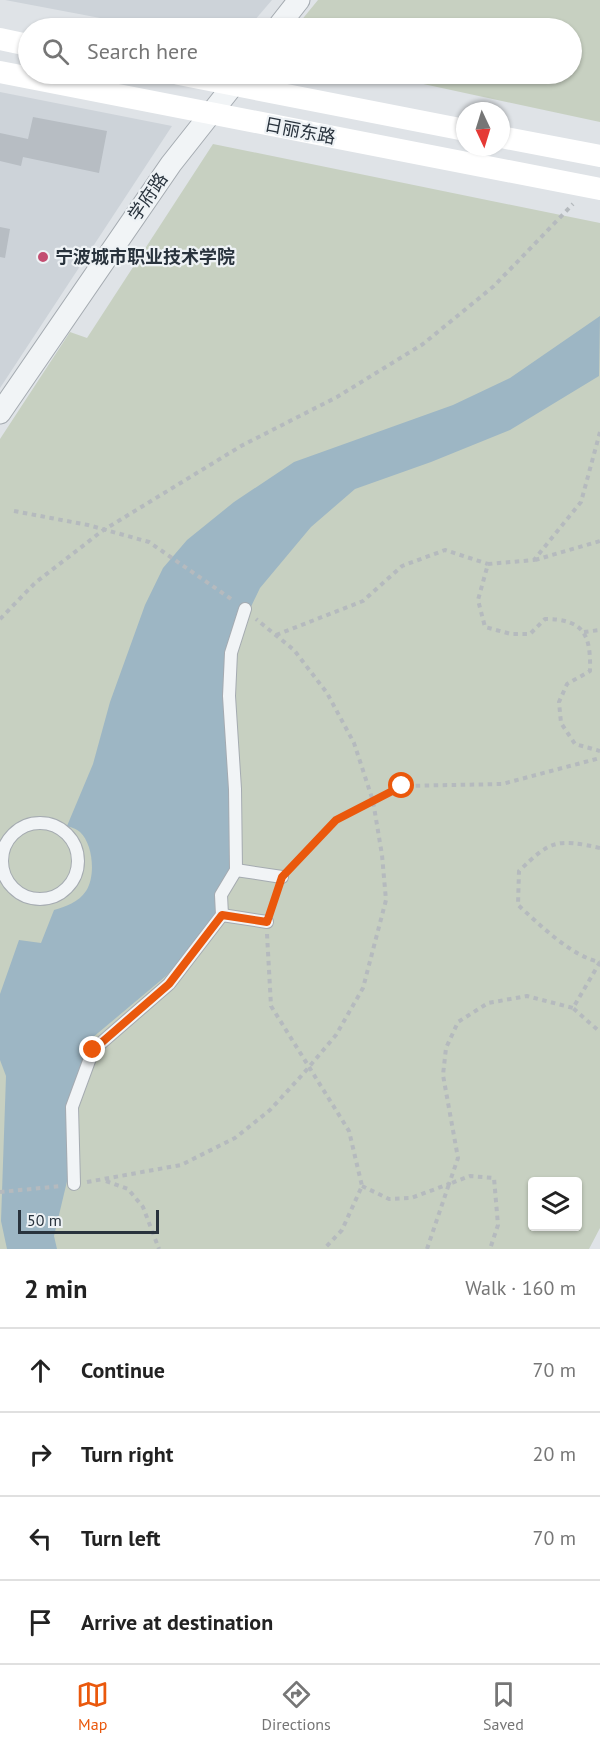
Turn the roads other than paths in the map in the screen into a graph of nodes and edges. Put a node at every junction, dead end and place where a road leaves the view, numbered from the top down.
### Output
1 (299, 0) edge
2 (285, 18) edge
3 (0, 39) edge
4 (18, 43) edge
5 (0, 72) edge
6 (18, 76) edge
7 (60, 84) edge
8 (234, 84) edge
9 (260, 84) edge
10 (210, 114) junction
11 (456, 128) edge
12 (510, 139) edge
13 (600, 156) edge
14 (591, 188) edge
15 (0, 413) edge
16 (241, 606) road end
17 (1, 853) edge
18 (236, 870) junction
19 (282, 877) road end
20 (222, 915) junction
21 (267, 922) road end
22 (71, 1185) road end

1 - 2 street
3 - 4 main road
5 - 6 main road, 日丽东路
7 - 10 main road, 日丽东路
8 - 10 street, 学府路
9 - 11 main road, 日丽东路
10 - 14 main road, 日丽东路
10 - 15 street, 学府路
12 - 13 main road
16 - 18 street
17 - 17 street
18 - 19 street
18 - 20 street
20 - 21 street
20 - 22 street

